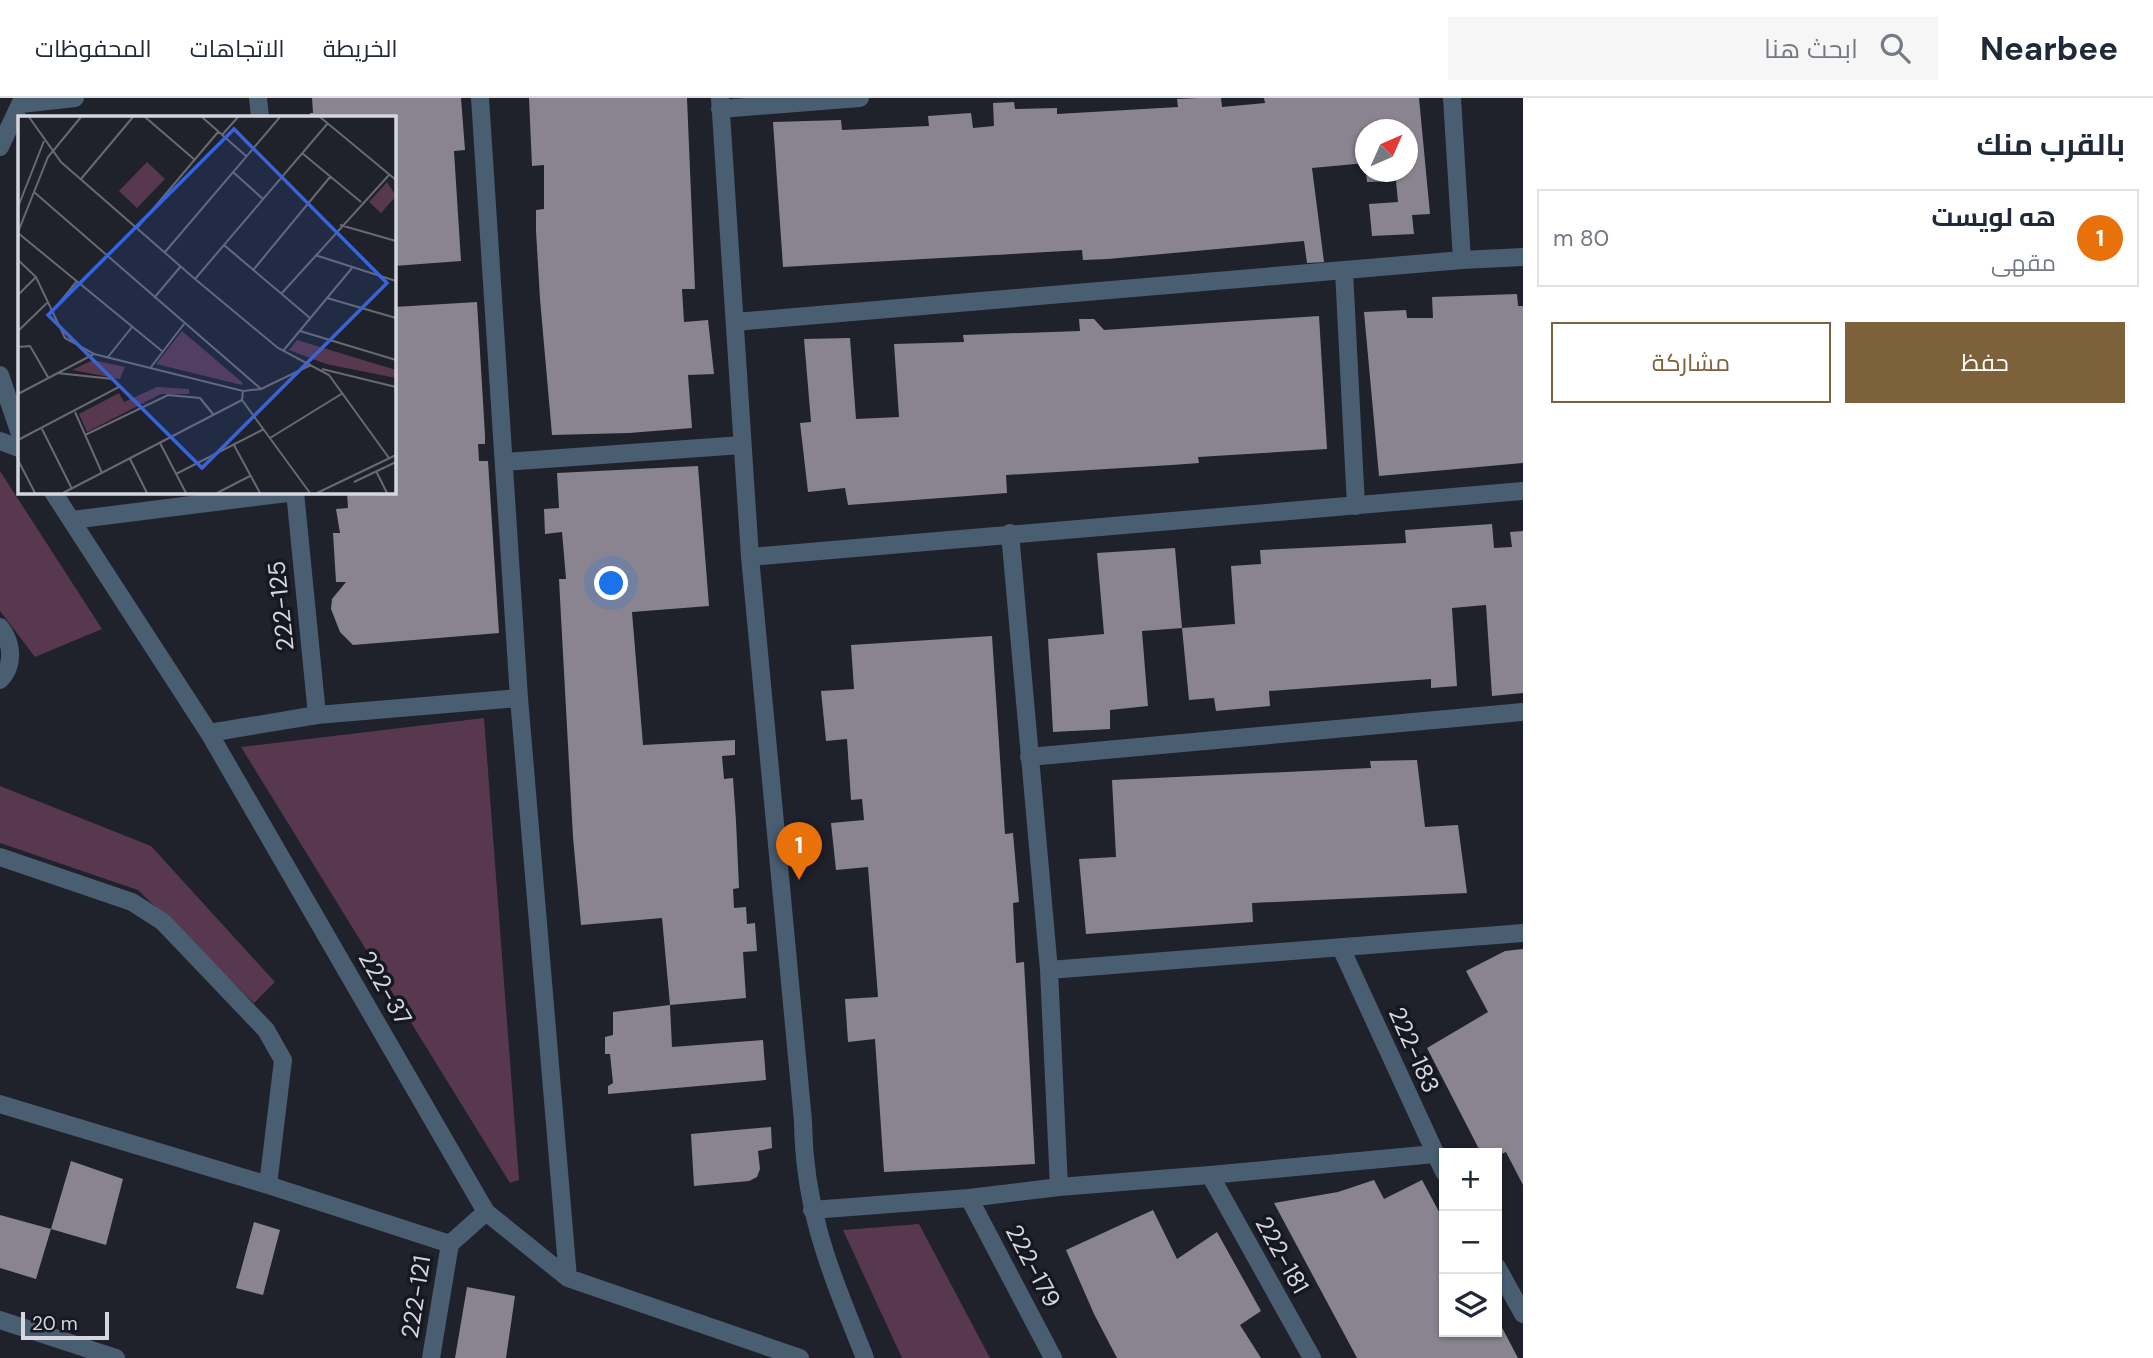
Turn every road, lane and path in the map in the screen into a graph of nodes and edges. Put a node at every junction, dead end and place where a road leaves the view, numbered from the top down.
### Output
1 (75, 98) edge
2 (258, 98) edge
3 (480, 98) edge
4 (860, 98) edge
5 (1452, 98) edge
6 (22, 101) edge
7 (720, 104) edge
8 (260, 116) edge
9 (0, 147) edge
10 (1523, 257) edge
11 (1462, 260) junction
12 (1345, 271) junction
13 (735, 322) junction
14 (0, 375) edge
15 (18, 428) edge
16 (0, 441) edge
17 (742, 446) junction
18 (18, 448) edge
19 (504, 463) junction
20 (1523, 491) edge
21 (54, 494) edge
22 (279, 494) edge
23 (295, 494) edge
24 (1356, 506) junction
25 (72, 520) junction
26 (1010, 533) junction
27 (750, 557) junction
28 (0, 627) edge
29 (0, 680) edge
30 (519, 698) junction
31 (1523, 712) edge
32 (317, 715) junction
33 (209, 733) junction
34 (1029, 757) junction
35 (0, 858) edge
36 (1523, 933) edge
37 (1341, 948) junction
38 (1049, 970) junction
39 (0, 1104) edge
40 (1434, 1154) junction
41 (1439, 1163) edge
42 (1210, 1175) junction
43 (268, 1185) junction
44 (1059, 1187) junction
45 (969, 1198) junction
46 (812, 1210) junction
47 (486, 1212) junction
48 (450, 1244) junction
49 (1501, 1274) edge
50 (568, 1278) junction
51 (1523, 1314) edge
52 (0, 1320) edge
53 (116, 1358) edge
54 (431, 1358) edge
55 (800, 1358) edge
56 (865, 1358) edge
57 (1053, 1358) edge
58 (1312, 1358) edge

1 - 6 street
2 - 8 street
3 - 19 street
4 - 7 street
5 - 11 street
6 - 9 street
7 - 13 street
10 - 11 street
11 - 12 street
12 - 13 street
12 - 24 street
13 - 17 street
14 - 15 street
16 - 18 street
17 - 19 street
17 - 27 street
19 - 30 street
20 - 24 street
21 - 25 street, 222-37
22 - 25 street
23 - 32 street, 222-125
24 - 26 street
25 - 33 street, 222-37
26 - 27 street
26 - 34 street
27 - 46 street
28 - 29 street
30 - 32 street
30 - 50 street
31 - 34 street
32 - 33 street
33 - 47 street, 222-37
34 - 38 street
35 - 43 street
36 - 37 street
37 - 38 street
37 - 40 street, 222-183
38 - 44 street
39 - 43 street
40 - 41 street, 222-183
40 - 42 street
42 - 44 street
42 - 58 street, 222-181
43 - 48 street
44 - 45 street
45 - 46 street
45 - 57 street, 222-179
46 - 56 street
47 - 48 street
47 - 50 street, 222-37
48 - 54 street, 222-121
49 - 51 street
50 - 55 street, 222-37
52 - 53 street

